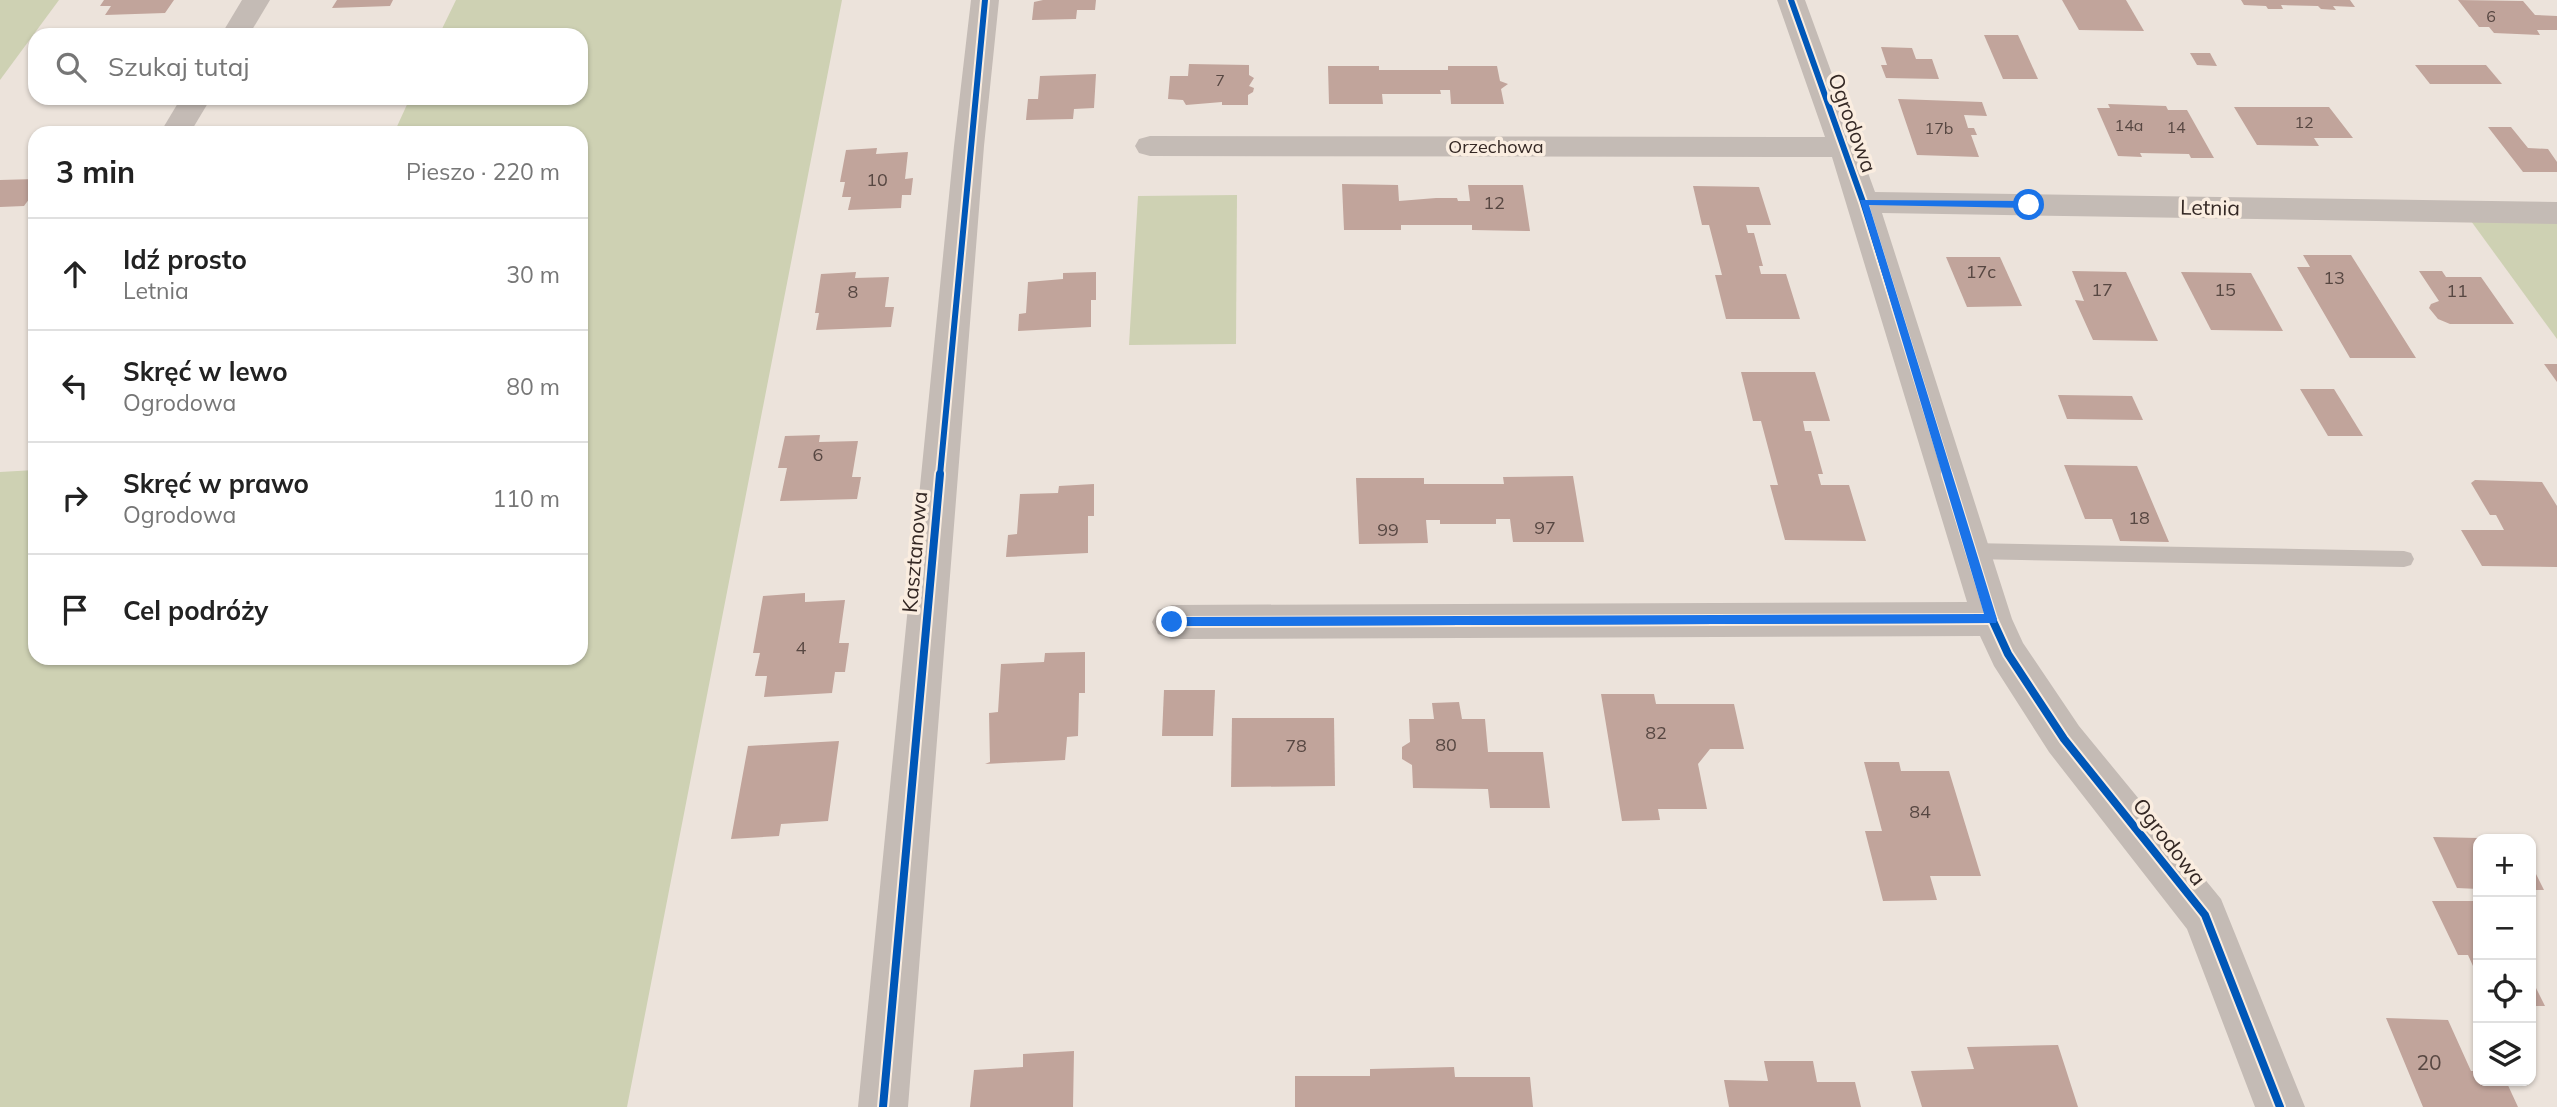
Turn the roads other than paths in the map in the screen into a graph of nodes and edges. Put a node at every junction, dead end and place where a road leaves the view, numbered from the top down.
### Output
1 (256, 0) edge
2 (985, 0) edge
3 (1790, 0) edge
4 (238, 28) edge
5 (192, 105) edge
6 (179, 126) edge
7 (1150, 146) dead end
8 (1842, 147) junction
9 (1863, 202) junction
10 (2557, 213) edge
11 (1971, 551) junction
12 (2404, 559) dead end
13 (1992, 619) junction
14 (1172, 622) dead end
15 (883, 1107) edge
16 (2280, 1107) edge

1 - 4 street
2 - 15 street, Kasztanowa
3 - 8 street, Ogrodowa
5 - 6 street
7 - 8 street, Orzechowa
8 - 9 street, Ogrodowa
9 - 10 street, Letnia
9 - 11 street, Ogrodowa
11 - 12 lane
11 - 13 street, Ogrodowa
13 - 14 street
13 - 16 street, Ogrodowa

